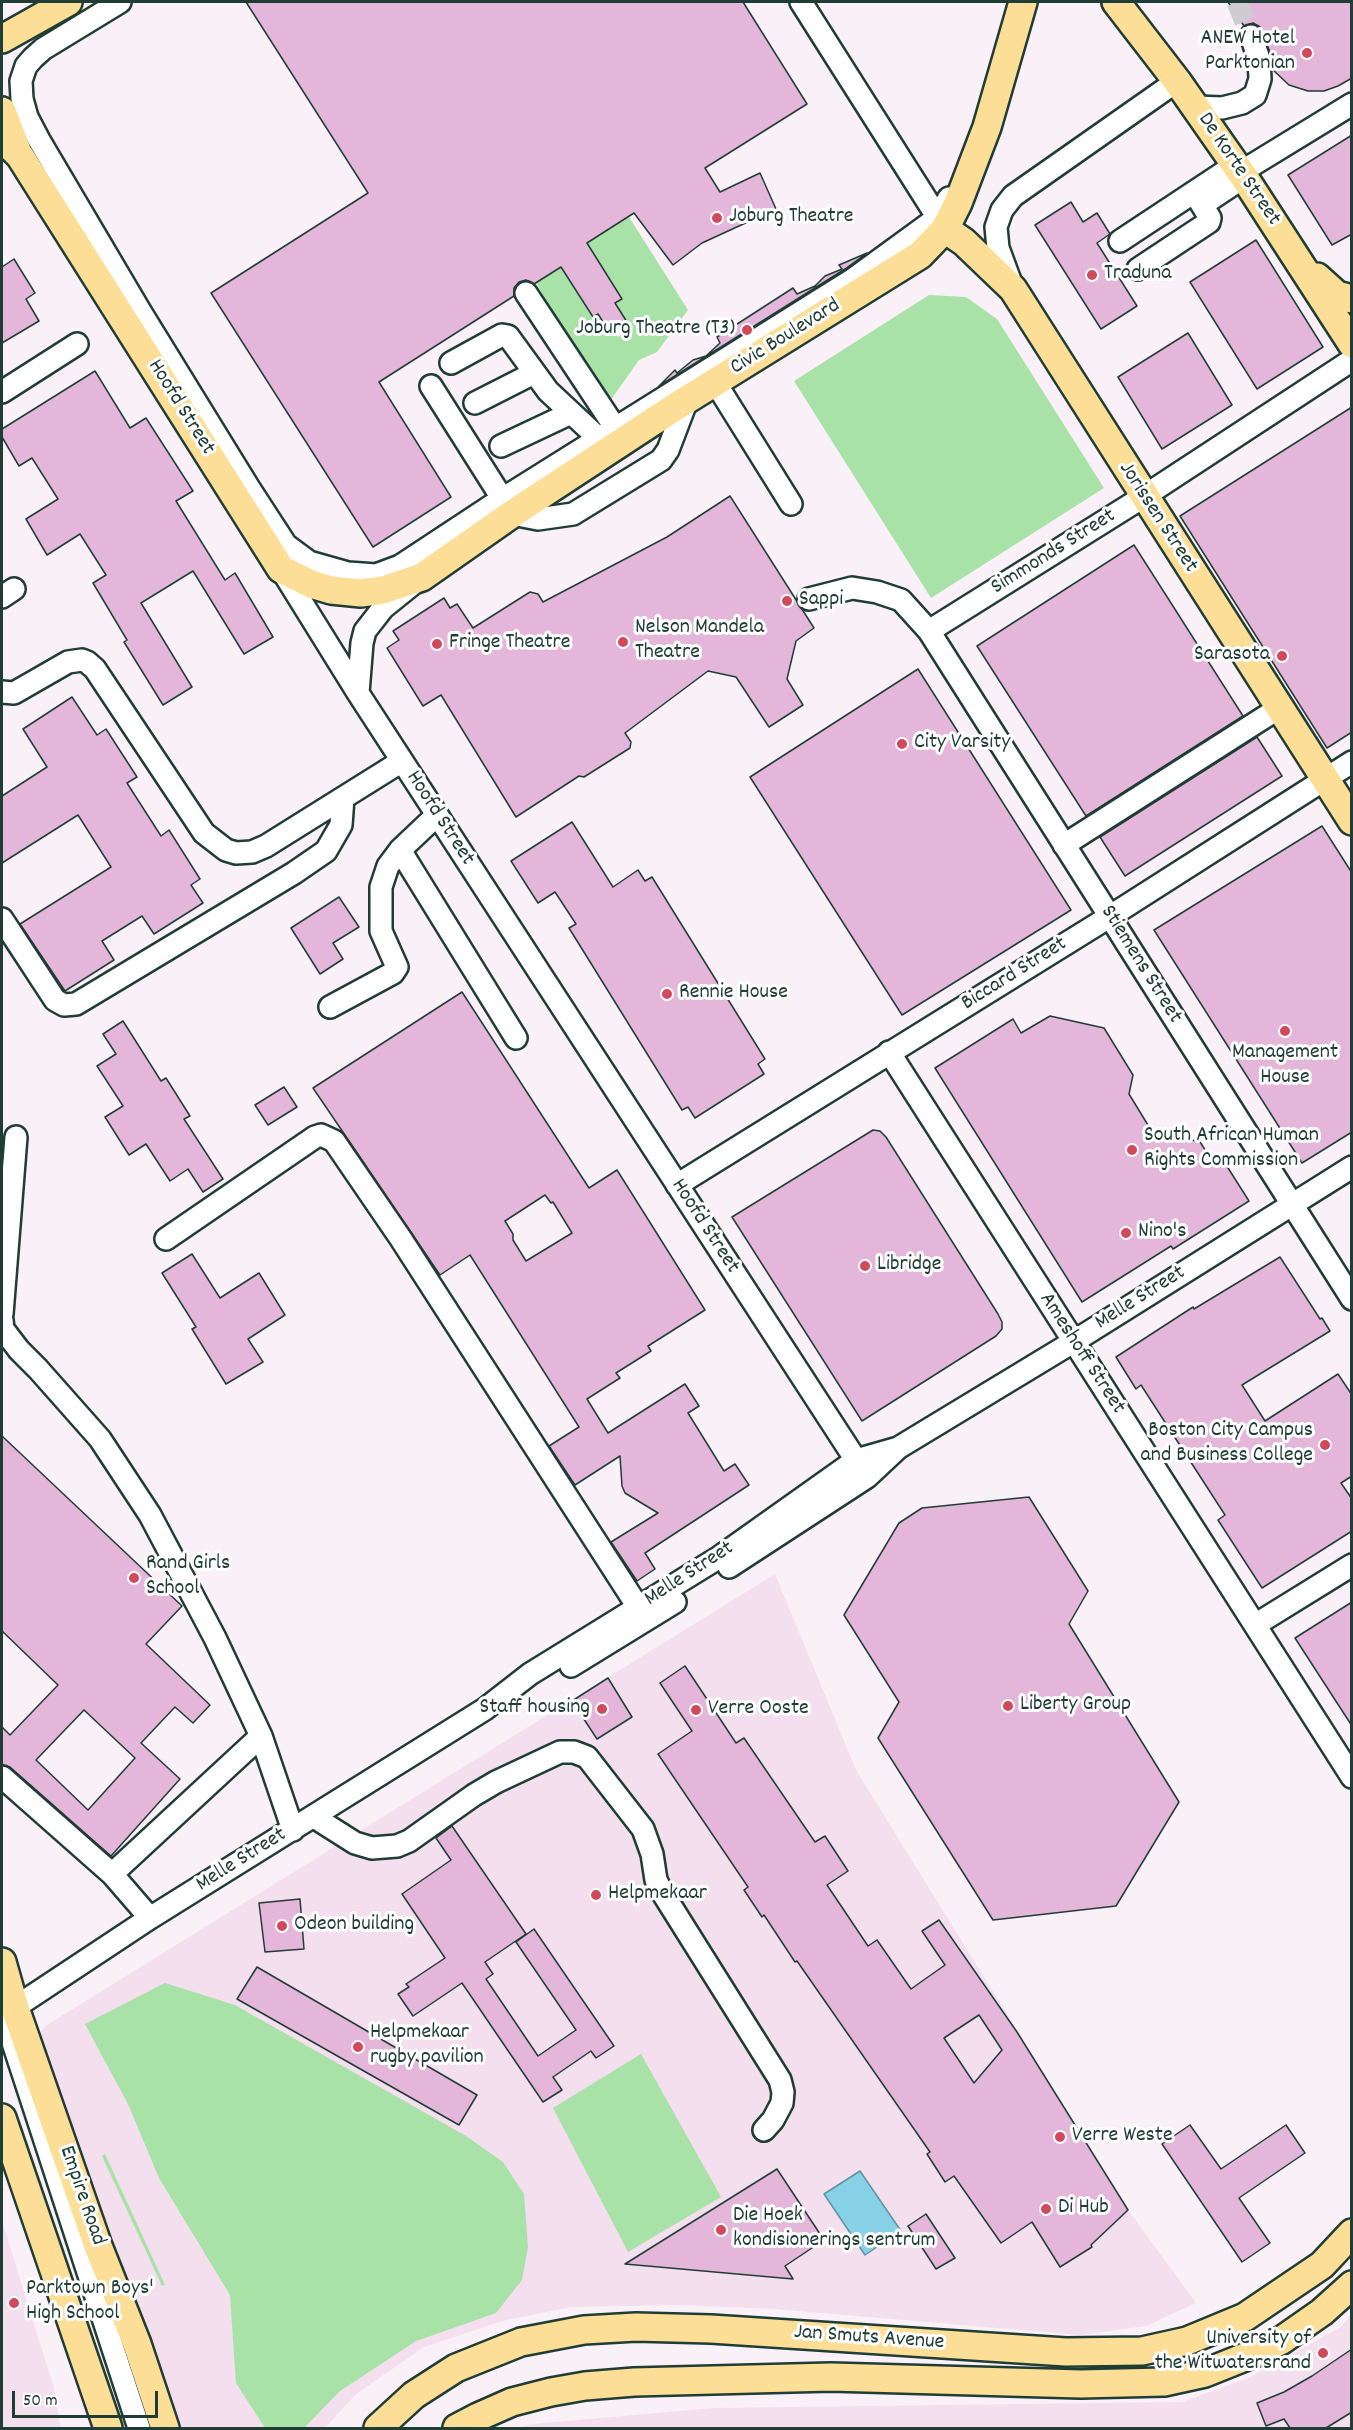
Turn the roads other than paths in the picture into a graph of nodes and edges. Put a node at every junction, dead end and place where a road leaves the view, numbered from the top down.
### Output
1 (68, 2) edge
2 (120, 2) edge
3 (801, 2) edge
4 (1014, 2) edge
5 (1023, 2) edge
6 (1116, 2) edge
7 (1131, 12) edge
8 (1251, 36) tunnel mouth
9 (4, 40) edge
10 (1177, 81) junction
11 (1352, 104) edge
12 (1196, 108) junction
13 (7, 131) edge
14 (1240, 171) junction
15 (1198, 198) junction
16 (941, 224) junction
17 (1120, 241) dead end
18 (1298, 260) junction
19 (1138, 268) dead end
20 (1013, 289) junction
21 (526, 293) dead end
22 (1352, 299) edge
23 (140, 311) junction
24 (77, 344) dead end
25 (1352, 344) edge
26 (1352, 360) edge
27 (451, 363) dead end
28 (534, 373) junction
29 (715, 382) junction
30 (431, 386) dead end
31 (2, 392) edge
32 (687, 400) junction
33 (475, 403) dead end
34 (571, 413) junction
35 (612, 440) junction
36 (501, 446) dead end
37 (1143, 497) junction
38 (791, 504) dead end
39 (508, 506) junction
40 (281, 569) junction
41 (422, 577) junction
42 (809, 599) dead end
43 (930, 631) junction
44 (2, 692) edge
45 (358, 693) junction
46 (1279, 708) junction
47 (402, 761) junction
48 (1352, 762) edge
49 (1324, 779) junction
50 (343, 798) junction
51 (437, 815) junction
52 (1352, 821) edge
53 (1064, 845) junction
54 (400, 850) junction
55 (1109, 917) junction
56 (2, 919) edge
57 (330, 1007) dead end
58 (516, 1038) dead end
59 (890, 1052) junction
60 (16, 1137) dead end
61 (1352, 1167) edge
62 (677, 1185) junction
63 (1292, 1204) junction
64 (166, 1239) dead end
65 (1352, 1299) edge
66 (2, 1323) edge
67 (1073, 1342) junction
68 (862, 1468) junction
69 (1352, 1565) edge
70 (638, 1607) junction
71 (1255, 1625) junction
72 (485, 1709) junction
73 (261, 1736) junction
74 (2, 1777) edge
75 (1352, 1777) edge
76 (314, 1817) junction
77 (293, 1830) junction
78 (112, 1874) junction
79 (150, 1918) junction
80 (2, 1962) edge
81 (5, 2012) edge
82 (2, 2048) edge
83 (2, 2118) edge
84 (764, 2130) dead end
85 (1352, 2233) edge
86 (1352, 2285) edge
87 (108, 2428) edge
88 (127, 2428) edge
89 (139, 2428) edge
90 (165, 2428) edge
91 (378, 2428) edge
92 (457, 2428) edge

1 - 9 main road
2 - 23 street
3 - 16 street
4 - 16 street
5 - 16 main road, Civic Boulevard
6 - 7 main road, De Korte Street
7 - 10 main road, De Korte Street
8 - 12 street
10 - 12 main road, De Korte Street
10 - 20 street
11 - 14 street
12 - 14 main road, De Korte Street
13 - 23 street
13 - 40 main road, Hoofd Street
14 - 15 street
14 - 18 main road, De Korte Street
15 - 17 street
15 - 19 street
16 - 20 main road, Jorissen Street
16 - 29 main road, Civic Boulevard
16 - 35 street
18 - 22 main road
18 - 25 main road, De Korte Street
20 - 37 main road, Jorissen Street
21 - 35 street
23 - 39 street
24 - 31 street
26 - 37 street, Simmonds Street
27 - 28 street
28 - 33 street
28 - 34 street
29 - 32 main road, Civic Boulevard
29 - 38 street
30 - 39 street
32 - 35 main road, Civic Boulevard
32 - 39 street
34 - 35 street
34 - 36 street
35 - 39 main road, Civic Boulevard
37 - 43 street, Simmonds Street
37 - 46 main road, Jorissen Street
39 - 41 main road, Civic Boulevard
40 - 41 main road, Civic Boulevard
40 - 45 street, Hoofd Street
41 - 45 street, Civic Boulevard
42 - 43 street
43 - 53 street, Stiemens Street
44 - 50 street
45 - 47 street, Hoofd Street
46 - 49 main road, Jorissen Street
46 - 53 street
47 - 50 street
47 - 51 street, Hoofd Street
48 - 49 street, Biccard Street
49 - 52 main road, Jorissen Street
49 - 55 street, Biccard Street
50 - 56 street
51 - 54 street
51 - 62 street, Hoofd Street
53 - 55 street, Stiemens Street
54 - 57 street
54 - 58 street
55 - 59 street, Biccard Street
55 - 63 street, Stiemens Street
59 - 62 street, Biccard Street
59 - 67 street, Ameshoff Street
60 - 66 street
61 - 63 street, Melle Street
62 - 68 street, Hoofd Street
63 - 65 street, Stiemens Street
63 - 67 street, Melle Street
64 - 70 street
66 - 73 street
67 - 68 street, Melle Street
67 - 71 street, Ameshoff Street
68 - 70 street, Melle Street
68 - 72 street, Melle Street
69 - 71 street
70 - 72 street, Melle Street
71 - 75 street, Ameshoff Street
72 - 76 street, Melle Street
73 - 77 street
73 - 78 street
74 - 78 street
76 - 77 street, Melle Street
76 - 84 street
77 - 79 street, Melle Street
78 - 79 street
79 - 81 street, Melle Street
80 - 81 main road, Empire Road
81 - 89 street
81 - 90 main road, Empire Road
82 - 88 street
83 - 87 main road
85 - 91 main road, Jan Smuts Avenue
86 - 92 main road, Jan Smuts Avenue

